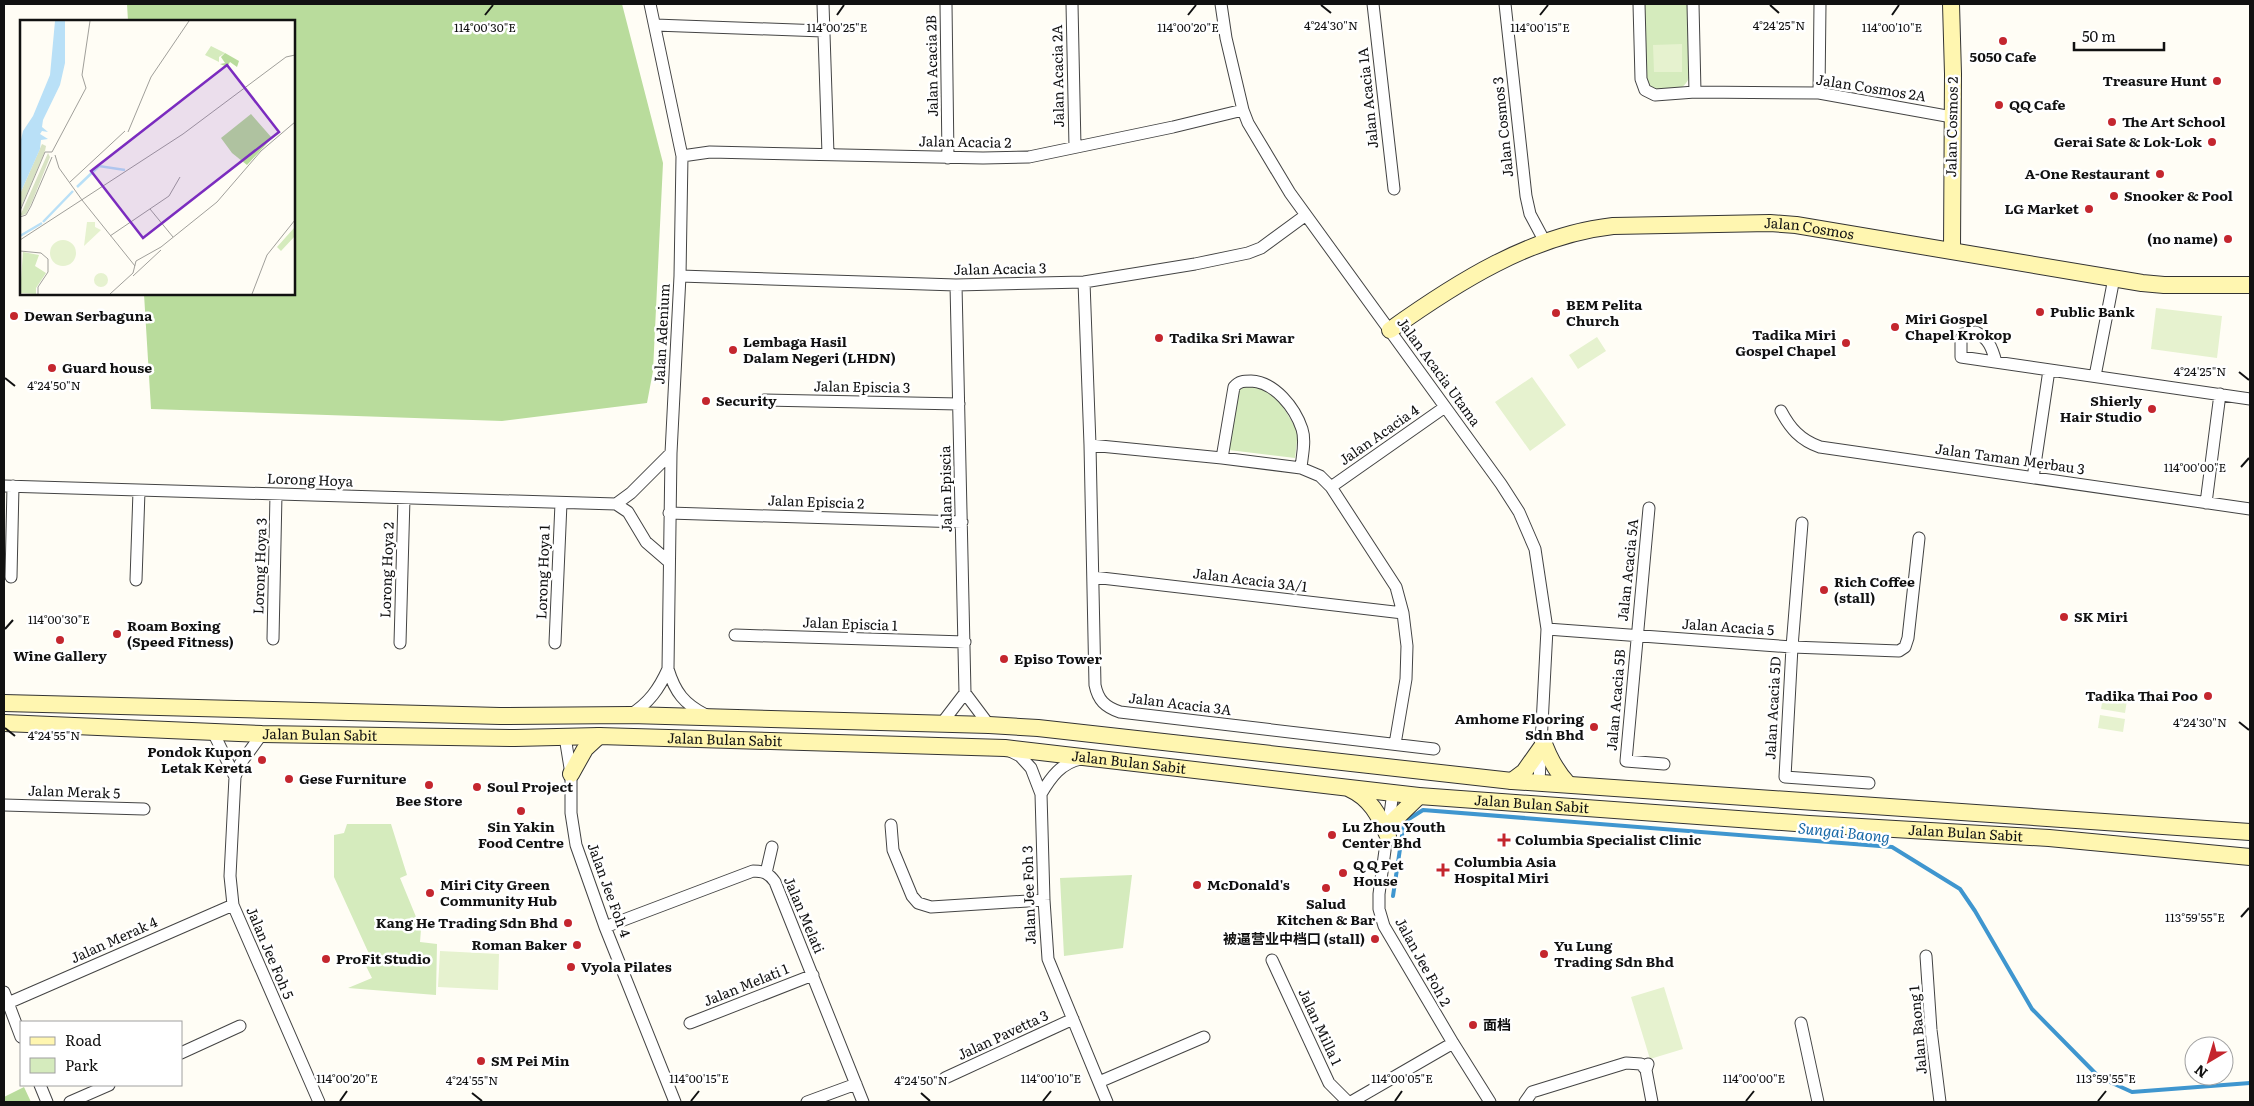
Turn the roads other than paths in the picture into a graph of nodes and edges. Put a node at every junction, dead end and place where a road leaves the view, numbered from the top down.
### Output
1 (650, 4) edge
2 (823, 4) edge
3 (946, 4) edge
4 (1072, 4) edge
5 (1221, 4) edge
6 (1373, 4) edge
7 (1505, 4) edge
8 (1639, 4) edge
9 (1693, 4) edge
10 (1820, 4) edge
11 (1951, 4) edge
12 (655, 25) junction
13 (824, 31) junction
14 (1695, 92) junction
15 (1819, 93) junction
16 (1243, 110) junction
17 (1952, 117) junction
18 (1075, 147) junction
19 (828, 154) junction
20 (682, 156) junction
21 (948, 158) junction
22 (1394, 189) dead end
23 (1306, 216) junction
24 (1545, 242) junction
25 (1952, 250) junction
26 (680, 276) junction
27 (2114, 278) junction
28 (1084, 282) junction
29 (956, 285) junction
30 (2250, 285) edge
31 (1390, 330) junction
32 (1996, 362) dead end
33 (2049, 370) junction
34 (2095, 376) junction
35 (2220, 394) junction
36 (2250, 399) edge
37 (764, 400) dead end
38 (959, 404) junction
39 (1445, 407) junction
40 (1781, 411) dead end
41 (1090, 445) junction
42 (671, 453) junction
43 (1222, 458) junction
44 (1301, 468) junction
45 (2033, 478) junction
46 (9, 486) edge
47 (1331, 487) junction
48 (139, 491) junction
49 (276, 494) junction
50 (404, 498) junction
51 (561, 503) junction
52 (2206, 503) junction
53 (616, 504) junction
54 (1649, 508) dead end
55 (2250, 509) edge
56 (669, 513) junction
57 (962, 522) junction
58 (1802, 523) dead end
59 (1919, 538) dead end
60 (668, 561) junction
61 (11, 577) dead end
62 (1093, 577) junction
63 (136, 580) dead end
64 (1403, 613) junction
65 (1548, 629) junction
66 (735, 635) dead end
67 (1636, 635) junction
68 (273, 638) dead end
69 (965, 642) junction
70 (400, 643) dead end
71 (555, 643) dead end
72 (1792, 647) junction
73 (668, 669) junction
74 (965, 693) junction
75 (4, 703) edge
76 (630, 715) junction
77 (500, 716) junction
78 (712, 718) junction
79 (942, 723) junction
80 (4, 724) edge
81 (989, 725) junction
82 (1038, 728) junction
83 (213, 732) junction
84 (262, 734) junction
85 (599, 736) junction
86 (564, 737) junction
87 (1542, 743) junction
88 (1395, 744) junction
89 (1004, 748) junction
90 (1434, 749) dead end
91 (1092, 757) junction
92 (1664, 764) dead end
93 (571, 774) junction
94 (235, 777) junction
95 (1512, 781) junction
96 (1539, 782) junction
97 (1869, 783) dead end
98 (1568, 784) junction
99 (1344, 786) junction
100 (1393, 792) junction
101 (1041, 794) junction
102 (1419, 796) junction
103 (4, 805) edge
104 (144, 809) dead end
105 (1809, 824) junction
106 (891, 825) dead end
107 (1389, 830) junction
108 (2250, 832) edge
109 (772, 847) dead end
110 (2250, 857) edge
111 (766, 873) junction
112 (1044, 900) junction
113 (233, 905) junction
114 (605, 927) junction
115 (1926, 956) dead end
116 (1272, 960) dead end
117 (813, 975) junction
118 (6, 997) edge
119 (1073, 1020) junction
120 (690, 1023) dead end
121 (1800, 1023) dead end
122 (240, 1026) dead end
123 (20, 1034) edge
124 (1204, 1037) dead end
125 (1453, 1043) junction
126 (182, 1053) edge
127 (945, 1078) dead end
128 (1099, 1082) junction
129 (856, 1084) junction
130 (40, 1086) edge
131 (107, 1086) edge
132 (47, 1102) edge
133 (70, 1102) edge
134 (319, 1102) edge
135 (675, 1102) edge
136 (807, 1102) edge
137 (863, 1102) edge
138 (1107, 1102) edge
139 (1349, 1102) edge
140 (1490, 1102) edge
141 (1525, 1102) edge
142 (1652, 1102) edge
143 (1818, 1102) edge
144 (1940, 1102) edge

1 - 12 street, Jalan Adenium
2 - 13 street
3 - 21 street, Jalan Acacia 2B
4 - 18 street, Jalan Acacia 2A
5 - 16 street, Jalan Acacia Utama
6 - 22 street, Jalan Acacia 1A
7 - 24 street, Jalan Cosmos 3
8 - 14 street, Jalan Cosmos 2A
9 - 14 street
10 - 15 street
11 - 17 main road, Jalan Cosmos 2
12 - 13 street
12 - 20 street, Jalan Adenium
13 - 19 street
14 - 15 street, Jalan Cosmos 2A
15 - 17 street, Jalan Cosmos 2A
16 - 18 street, Jalan Acacia 2
16 - 23 street, Jalan Acacia Utama
17 - 25 main road, Jalan Cosmos 2
18 - 21 street, Jalan Acacia 2
19 - 20 street, Jalan Acacia 2
19 - 21 street, Jalan Acacia 2
20 - 26 street, Jalan Adenium
23 - 28 street, Jalan Acacia 3
23 - 31 street, Jalan Acacia Utama
24 - 25 main road, Jalan Cosmos
24 - 31 main road, Jalan Cosmos
25 - 27 main road, Jalan Cosmos
26 - 29 street, Jalan Acacia 3
26 - 42 street, Jalan Adenium
27 - 30 main road, Jalan Cosmos
27 - 34 street
28 - 29 street, Jalan Acacia 3
28 - 41 street, Jalan Acacia 3A
29 - 38 street, Jalan Episcia
31 - 39 street, Jalan Acacia Utama
32 - 33 street
33 - 34 street
33 - 45 street
34 - 35 street
35 - 36 street
35 - 52 street
37 - 38 street, Jalan Episcia 3
38 - 57 street, Jalan Episcia
39 - 47 street, Jalan Acacia 4
39 - 65 street, Jalan Acacia Utama
40 - 45 street, Jalan Taman Merbau 3
41 - 43 street
41 - 62 street, Jalan Acacia 3A
42 - 53 street
42 - 56 street, Jalan Adenium
43 - 44 street
43 - 44 street
44 - 47 street
45 - 52 street, Jalan Taman Merbau 3
46 - 48 street, Lorong Hoya
46 - 61 street
47 - 64 street
48 - 49 street, Lorong Hoya
48 - 63 street
49 - 50 street, Lorong Hoya
49 - 68 street, Lorong Hoya 3
50 - 51 street, Lorong Hoya
50 - 70 street, Lorong Hoya 2
51 - 53 street, Lorong Hoya
51 - 71 street, Lorong Hoya 1
52 - 55 street, Jalan Taman Merbau 3
53 - 60 street
54 - 67 street, Jalan Acacia 5A
56 - 57 street, Jalan Episcia 2
56 - 60 street, Jalan Adenium
57 - 69 street, Jalan Episcia
58 - 72 street
59 - 72 street, Jalan Acacia 5
60 - 73 street, Jalan Adenium
62 - 64 street, Jalan Acacia 3A/1
62 - 88 street, Jalan Acacia 3A
64 - 88 street
65 - 67 street, Jalan Acacia 5
65 - 87 street, Jalan Acacia Utama
66 - 69 street, Jalan Episcia 1
67 - 72 street, Jalan Acacia 5
67 - 92 street, Jalan Acacia 5B
69 - 74 street, Jalan Episcia
72 - 97 street, Jalan Acacia 5D
73 - 76 street, Jalan Adenium
73 - 78 street, Jalan Adenium
74 - 79 street
74 - 81 street
75 - 77 main road, Jalan Bulan Sabit
76 - 77 main road, Jalan Bulan Sabit
76 - 78 main road, Jalan Bulan Sabit
77 - 86 main road
78 - 79 main road, Jalan Bulan Sabit
79 - 81 main road, Jalan Bulan Sabit
80 - 83 main road, Jalan Bulan Sabit
81 - 82 main road, Jalan Bulan Sabit
82 - 95 main road, Jalan Bulan Sabit
82 - 100 main road
83 - 84 main road, Jalan Bulan Sabit
83 - 94 street, Jalan Jee Foh 5
84 - 86 main road, Jalan Bulan Sabit
84 - 94 street, Jalan Jee Foh 5
85 - 86 main road, Jalan Bulan Sabit
85 - 89 main road, Jalan Bulan Sabit
85 - 93 main road
86 - 93 street, Jalan Jee Foh 4
87 - 95 main road
87 - 96 street, Jalan Acacia Utama
87 - 98 main road
88 - 90 street, Jalan Acacia 3A
89 - 91 main road, Jalan Bulan Sabit
89 - 101 street, Jalan Jee Foh 3
91 - 99 main road, Jalan Bulan Sabit
91 - 101 street
93 - 114 street, Jalan Jee Foh 4
94 - 113 street, Jalan Jee Foh 5
95 - 96 main road, Jalan Bulan Sabit
96 - 98 main road, Jalan Bulan Sabit
96 - 105 main road
98 - 108 main road, Jalan Bulan Sabit
99 - 100 main road, Jalan Bulan Sabit
99 - 107 main road
100 - 102 main road, Jalan Bulan Sabit
100 - 107 street, Jalan Jee Foh 2
101 - 112 street, Jalan Jee Foh 3
102 - 105 main road, Jalan Bulan Sabit
102 - 107 main road
103 - 104 street, Jalan Merak 5
105 - 110 main road, Jalan Bulan Sabit
106 - 112 street
107 - 125 street, Jalan Jee Foh 2
109 - 111 street
111 - 114 street, Jalan Melati
111 - 117 street, Jalan Melati
112 - 119 street, Jalan Jee Foh 3
113 - 118 street, Jalan Merak 4
113 - 134 street, Jalan Jee Foh 5
114 - 135 street, Jalan Jee Foh 4
115 - 144 street, Jalan Baong 1
116 - 139 street, Jalan Milla 1
117 - 120 street, Jalan Melati 1
117 - 129 street, Jalan Melati
118 - 123 street
119 - 127 street, Jalan Pavetta 3
119 - 128 street, Jalan Jee Foh 3
121 - 143 street
122 - 126 street
124 - 128 street
125 - 139 street
125 - 140 street, Jalan Jee Foh 2
128 - 138 street, Jalan Jee Foh 3
129 - 136 street
129 - 137 street, Jalan Melati
130 - 132 street
131 - 133 street
141 - 142 street

